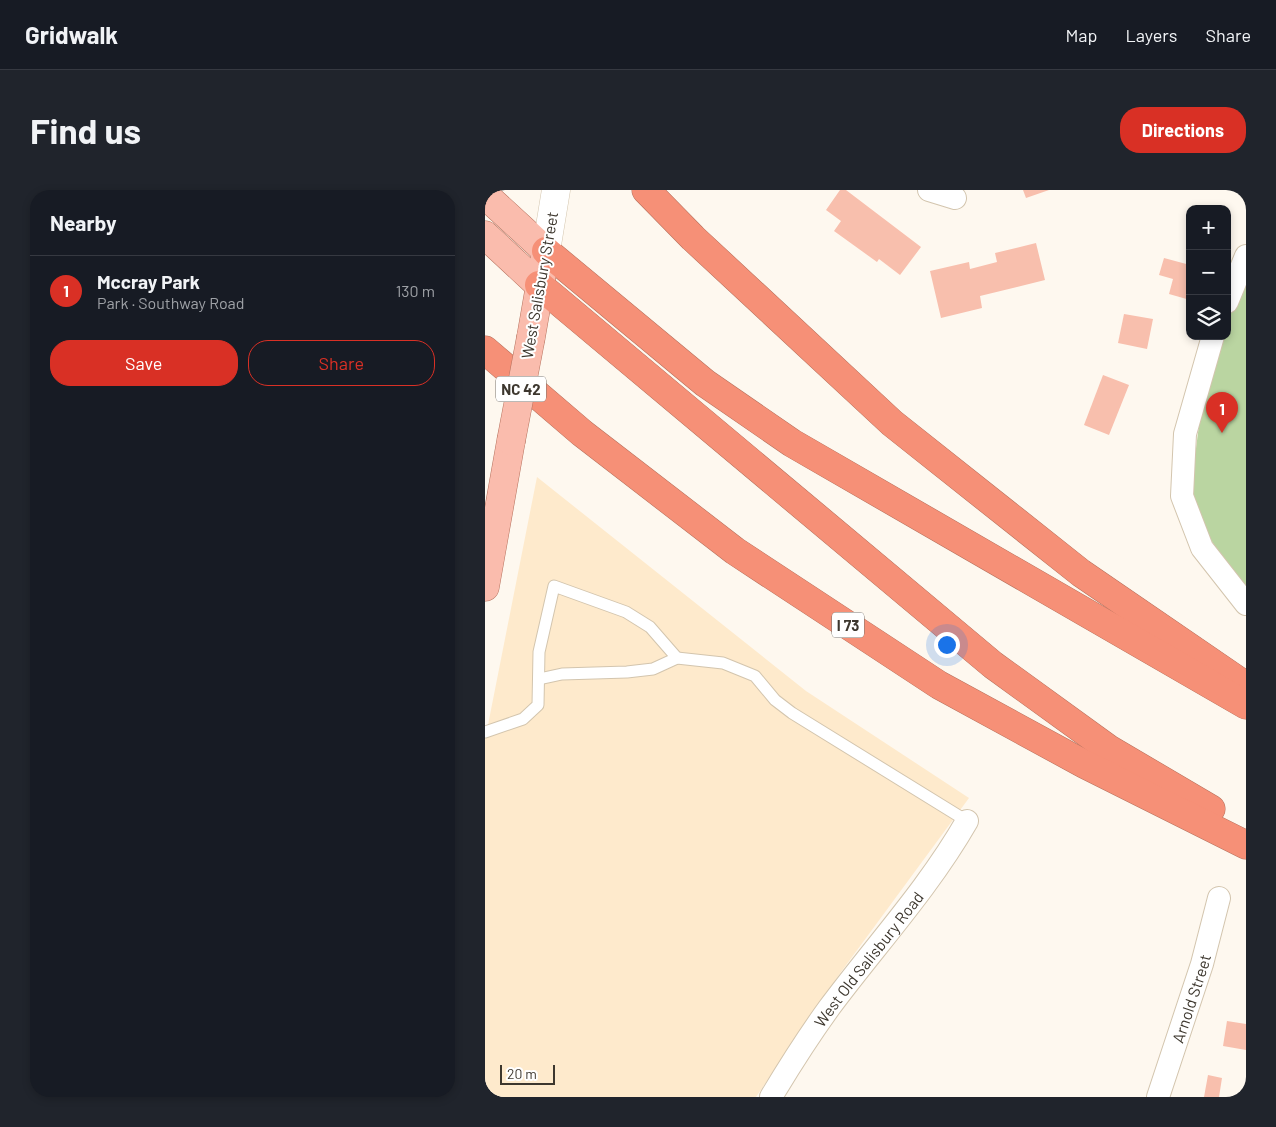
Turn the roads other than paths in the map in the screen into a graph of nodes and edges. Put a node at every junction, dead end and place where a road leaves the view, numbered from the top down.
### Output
1 (556, 190) edge
2 (645, 190) edge
3 (929, 190) edge
4 (485, 195) edge
5 (955, 198) dead end
6 (485, 235) edge
7 (546, 251) junction
8 (1246, 256) edge
9 (539, 286) junction
10 (1230, 295) edge
11 (1212, 340) edge
12 (485, 350) edge
13 (485, 587) edge
14 (1246, 604) edge
15 (677, 658) junction
16 (539, 679) junction
17 (1246, 686) edge
18 (1246, 705) edge
19 (485, 732) edge
20 (967, 821) joint
21 (1246, 828) edge
22 (1246, 845) edge
23 (1219, 898) dead end
24 (771, 1097) edge
25 (1158, 1097) edge

1 - 7 main road, West Salisbury Street
2 - 17 highway
3 - 5 street
4 - 7 main road
6 - 9 main road
7 - 9 main road, West Salisbury Street / NC 42
7 - 18 highway
8 - 10 street
9 - 13 main road, West Salisbury Street / NC 42, bridge
9 - 21 highway
11 - 14 street
12 - 22 highway, I 73
15 - 16 lane
15 - 16 lane
15 - 20 lane
16 - 19 lane
20 - 24 street, West Old Salisbury Road
23 - 25 street, Arnold Street

